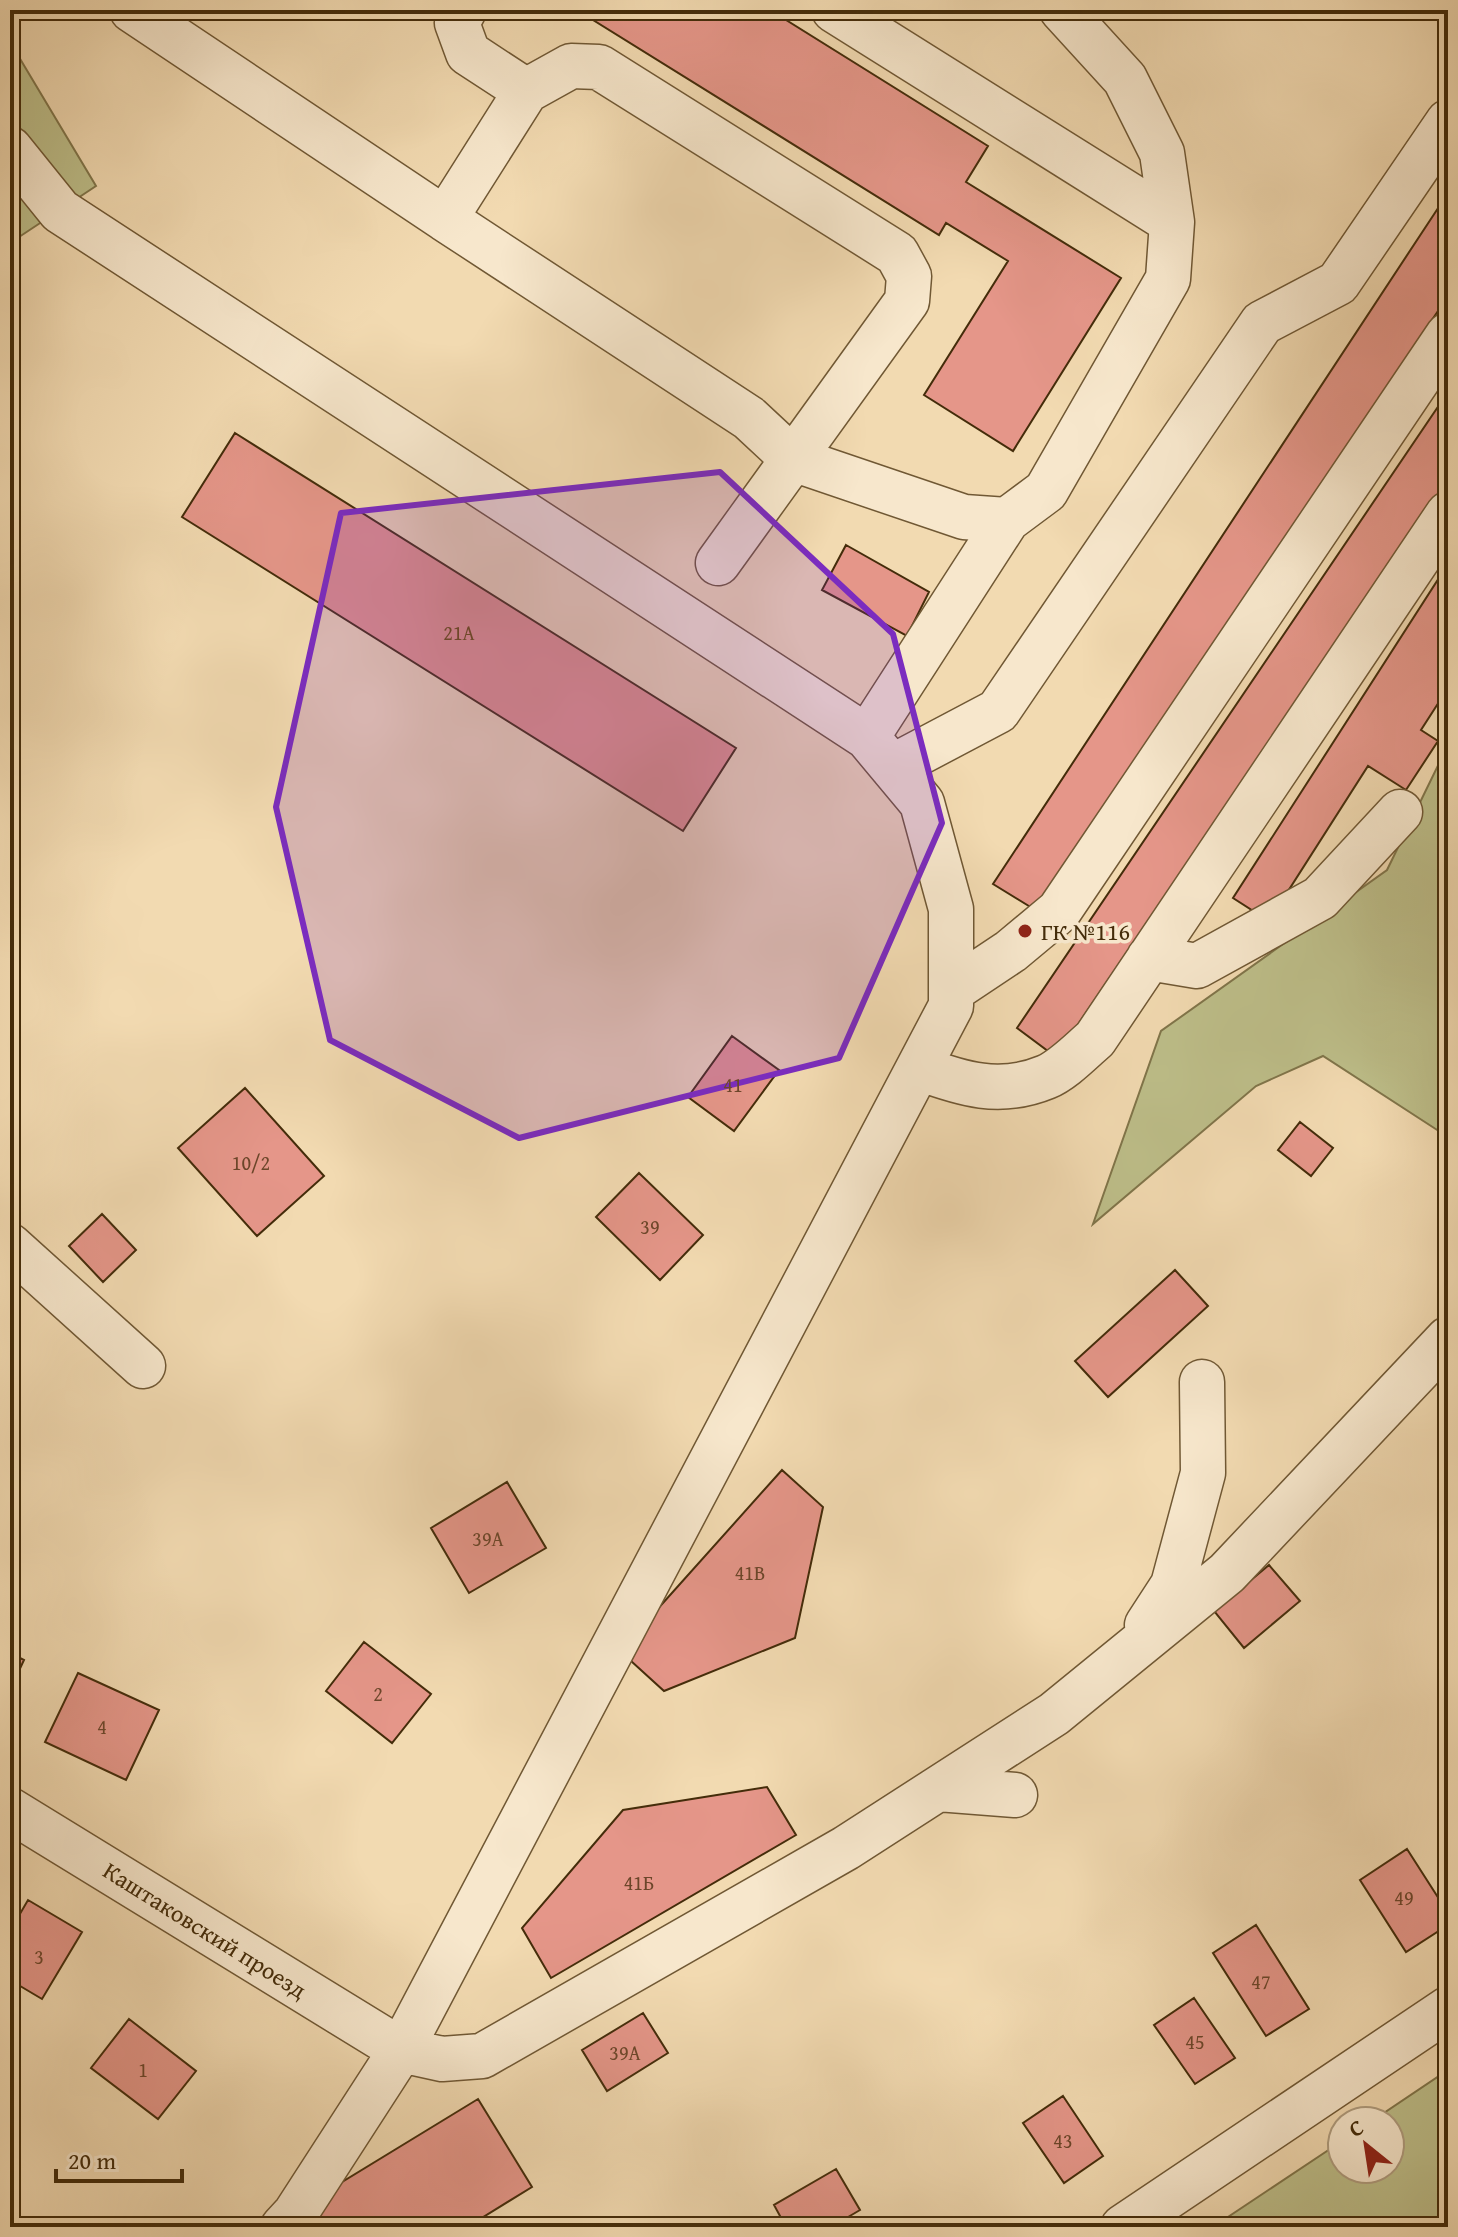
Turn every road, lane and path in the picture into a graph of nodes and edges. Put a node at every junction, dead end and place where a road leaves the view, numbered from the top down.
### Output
1 (464, 10) edge
2 (834, 10) edge
3 (1062, 10) edge
4 (143, 13) edge
5 (526, 91) junction
6 (1448, 122) edge
7 (10, 149) edge
8 (445, 219) junction
9 (1172, 222) junction
10 (1448, 335) edge
11 (793, 459) junction
12 (1448, 514) edge
13 (1007, 520) junction
14 (718, 563) dead end
15 (879, 752) junction
16 (1400, 812) dead end
17 (1149, 958) junction
18 (951, 991) junction
19 (919, 1068) junction
20 (10, 1246) edge
21 (1448, 1339) edge
22 (143, 1366) dead end
23 (1202, 1382) dead end
24 (1128, 1654) junction
25 (938, 1789) junction
26 (1015, 1795) dead end
27 (10, 1810) edge
28 (1448, 2009) edge
29 (401, 2050) junction
30 (283, 2227) edge
31 (1123, 2227) edge

1 - 5 street
2 - 9 street
3 - 9 street
4 - 8 street
5 - 8 street
5 - 11 street
6 - 15 street
7 - 15 street
8 - 11 street
9 - 13 street
10 - 18 street
11 - 13 street
11 - 14 street
12 - 17 street
13 - 15 street
15 - 18 street
16 - 17 street
17 - 19 street
18 - 19 street
19 - 29 street
20 - 22 street
21 - 24 street, Каштаковский проезд
23 - 24 street
24 - 25 street, Каштаковский проезд
25 - 26 street
25 - 29 street, Каштаковский проезд
27 - 29 street, Каштаковский проезд
28 - 31 street
29 - 30 street

